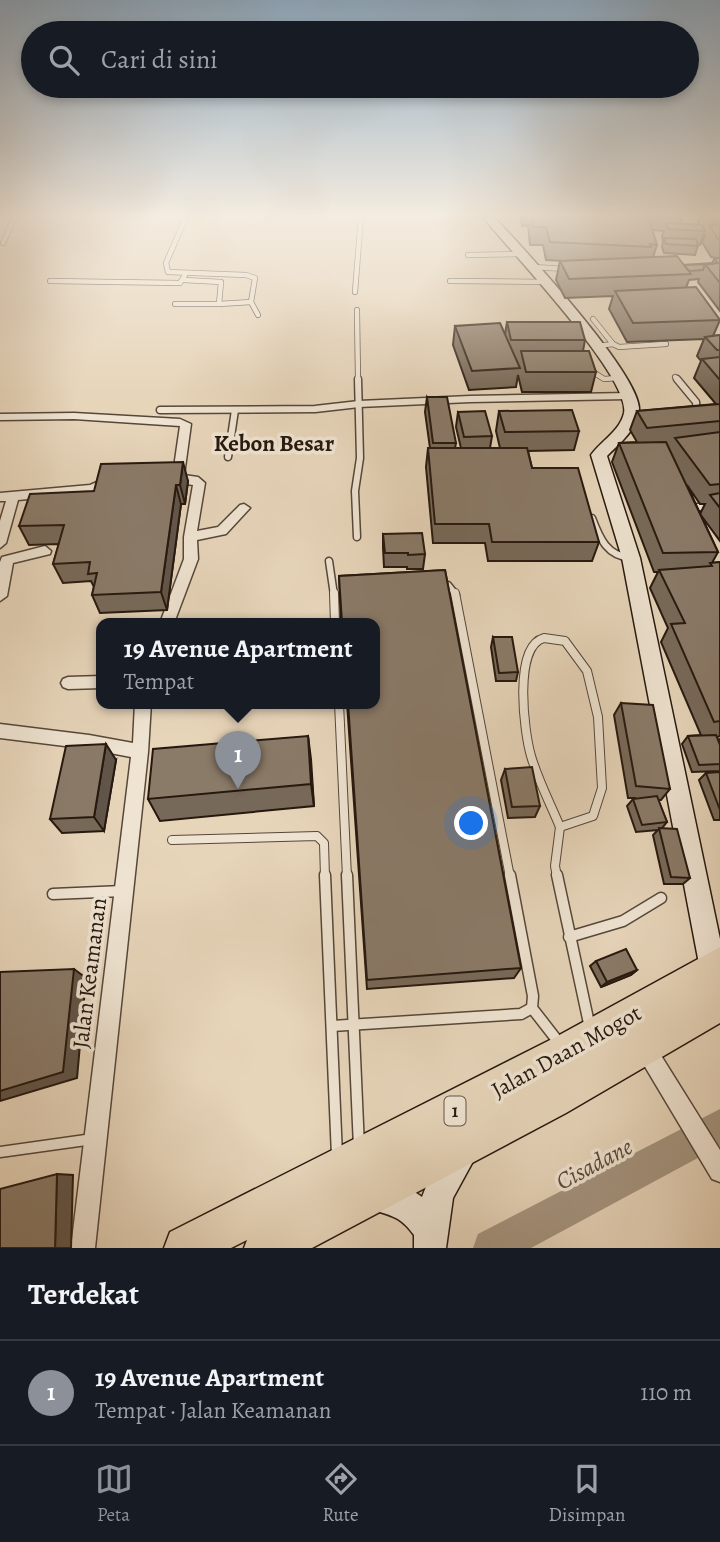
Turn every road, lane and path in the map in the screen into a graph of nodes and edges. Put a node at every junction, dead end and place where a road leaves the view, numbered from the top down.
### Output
1 (178, 275) edge
2 (356, 275) edge
3 (542, 275) edge
4 (185, 277) junction
5 (50, 281) dead end
6 (450, 281) dead end
7 (548, 282) junction
8 (355, 292) dead end
9 (251, 302) junction
10 (175, 304) dead end
11 (219, 304) junction
12 (357, 310) dead end
13 (258, 315) dead end
14 (593, 319) dead end
15 (666, 344) dead end
16 (605, 345) junction
17 (584, 366) edge
18 (676, 377) dead end
19 (618, 379) junction
20 (628, 397) junction
21 (359, 404) junction
22 (160, 410) dead end
23 (235, 410) junction
24 (689, 416) edge
25 (0, 417) edge
26 (228, 457) dead end
27 (161, 478) edge
28 (178, 479) junction
29 (117, 480) edge
30 (7, 496) edge
31 (684, 498) edge
32 (720, 506) edge
33 (244, 508) dead end
34 (591, 516) edge
35 (190, 537) junction
36 (357, 537) dead end
37 (0, 543) edge
38 (45, 551) dead end
39 (631, 558) junction
40 (4, 561) edge
41 (329, 561) dead end
42 (425, 584) edge
43 (347, 587) edge
44 (334, 588) junction
45 (0, 596) edge
46 (169, 618) edge
47 (335, 618) edge
48 (96, 682) edge
49 (68, 683) dead end
50 (143, 709) edge
51 (339, 709) edge
52 (0, 731) edge
53 (140, 752) junction
54 (560, 827) junction
55 (172, 840) dead end
56 (124, 891) junction
57 (53, 894) dead end
58 (661, 898) dead end
59 (569, 937) junction
60 (718, 979) edge
61 (532, 1008) junction
62 (354, 1025) junction
63 (332, 1026) junction
64 (579, 1046) junction
65 (645, 1048) junction
66 (94, 1139) junction
67 (469, 1145) junction
68 (0, 1152) edge
69 (720, 1171) edge
70 (355, 1176) junction
71 (430, 1241) edge
72 (83, 1248) edge
73 (186, 1248) edge
74 (266, 1248) edge

1 - 4 lane
2 - 8 lane
3 - 7 street
4 - 5 lane
4 - 9 lane
4 - 11 lane
6 - 7 lane
7 - 16 street
9 - 11 lane
9 - 13 lane
10 - 11 lane
12 - 21 lane
14 - 16 lane
15 - 16 lane
16 - 19 street
17 - 19 lane
18 - 24 lane
19 - 20 street
20 - 21 lane
20 - 39 street
21 - 23 lane
21 - 36 lane
22 - 23 lane
23 - 26 lane
25 - 28 street
27 - 28 street
28 - 35 street
29 - 30 street
30 - 37 street
31 - 32 lane
33 - 35 street
34 - 39 lane
35 - 46 street
38 - 40 street
39 - 60 street
40 - 45 street
41 - 44 lane
42 - 61 lane
43 - 44 lane
44 - 47 lane
48 - 49 street
50 - 53 street, Jalan Keamanan
51 - 62 lane
52 - 53 street
53 - 56 street, Jalan Keamanan
54 - 54 lane
54 - 59 lane
55 - 63 lane
56 - 57 lane
56 - 66 street, Jalan Keamanan
58 - 59 lane
59 - 64 lane
60 - 64 highway, Jalan Daan Mogot / 1
60 - 65 highway, Jalan Daan Mogot / 1
61 - 62 lane
61 - 64 lane
62 - 63 lane
62 - 70 lane
63 - 70 lane
64 - 70 highway, Jalan Daan Mogot / 1
65 - 67 highway, Jalan Daan Mogot / 1
65 - 69 street
66 - 68 lane
66 - 72 street, Jalan Keamanan
67 - 70 highway, Jalan Daan Mogot / 1
67 - 71 street
70 - 71 street
70 - 73 highway, Jalan Daan Mogot / 1
70 - 74 highway, Jalan Daan Mogot / 1

